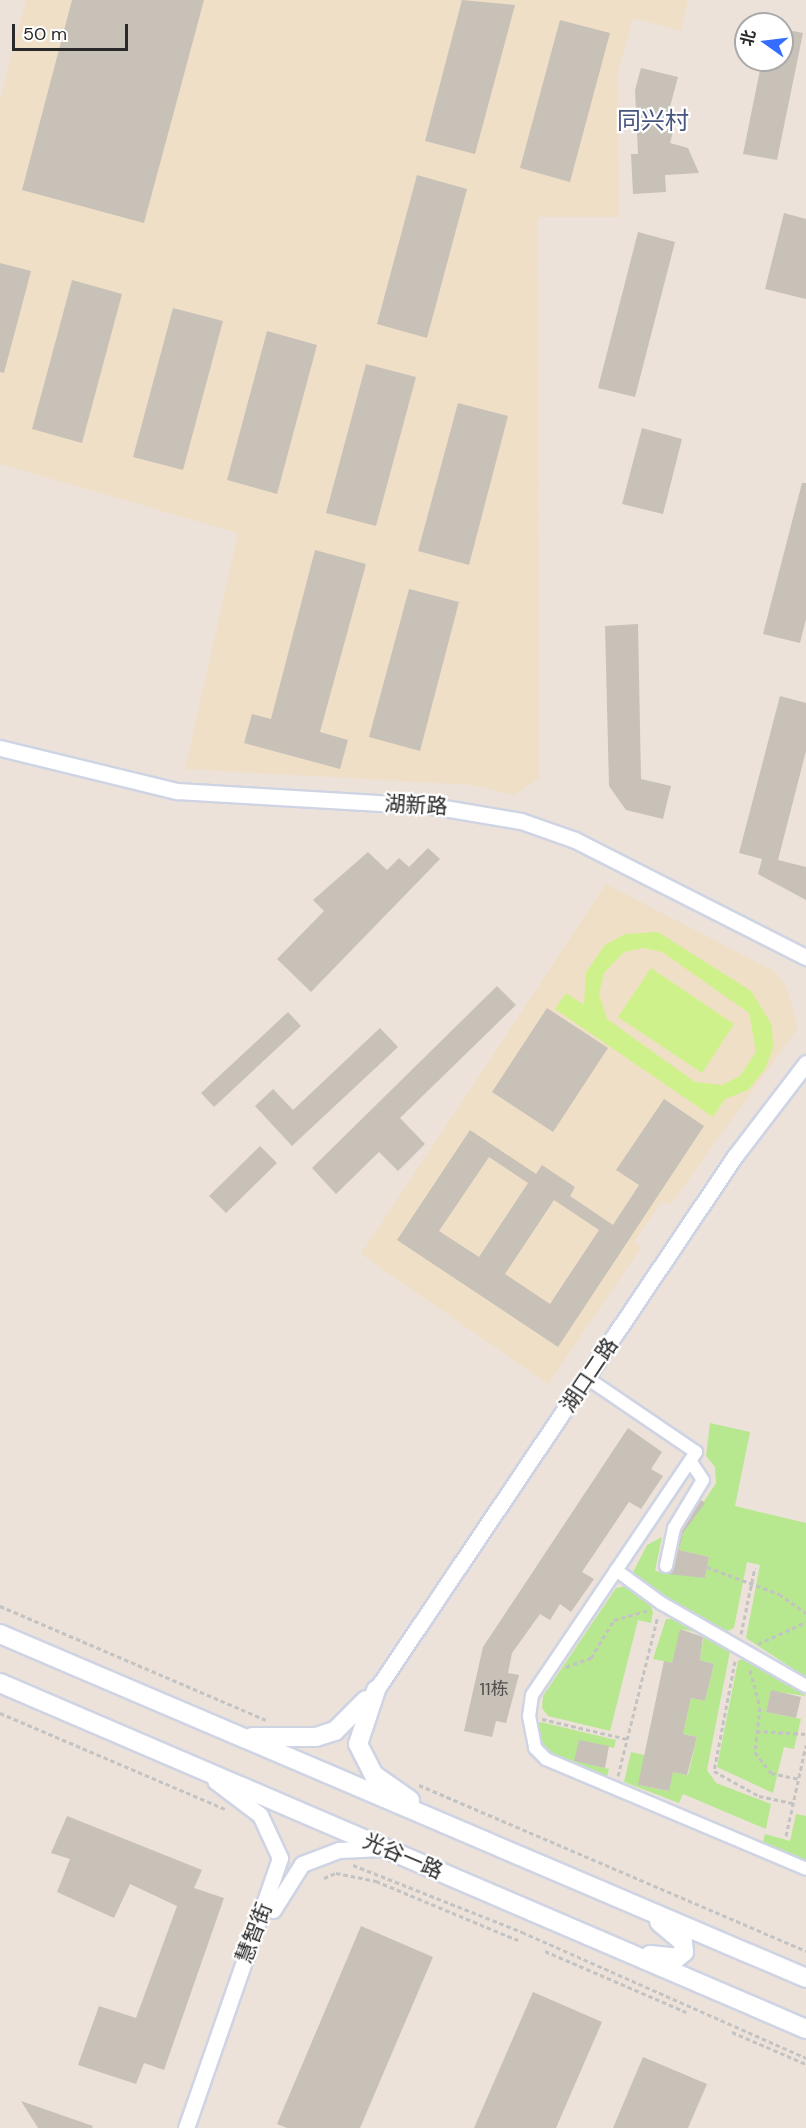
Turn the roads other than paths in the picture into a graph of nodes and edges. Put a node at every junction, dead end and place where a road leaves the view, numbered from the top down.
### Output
1 (0, 748) edge
2 (806, 957) edge
3 (806, 1063) edge
4 (588, 1378) junction
5 (690, 1461) junction
6 (666, 1566) dead end
7 (616, 1570) junction
8 (0, 1634) edge
9 (0, 1683) edge
10 (806, 1686) edge
11 (376, 1690) junction
12 (237, 1736) junction
13 (198, 1769) junction
14 (441, 1821) junction
15 (385, 1848) junction
16 (806, 1869) edge
17 (630, 1902) junction
18 (614, 1946) junction
19 (806, 1978) edge
20 (806, 2029) edge
21 (186, 2128) edge
22 (196, 2128) edge

1 - 2 street, 湖新路
3 - 4 street, 湖口二路
4 - 5 street
4 - 11 street, 湖口二路
5 - 6 street
5 - 7 street
7 - 10 street
7 - 16 street
8 - 12 main road
9 - 13 main road, 光谷一路
11 - 12 main road
11 - 14 main road
12 - 14 main road
13 - 15 main road, 光谷一路
13 - 21 street, 慧智街
14 - 17 main road
15 - 18 main road, 光谷一路
15 - 22 street, 慧智街
17 - 18 main road
17 - 19 main road
18 - 20 main road, 光谷一路

